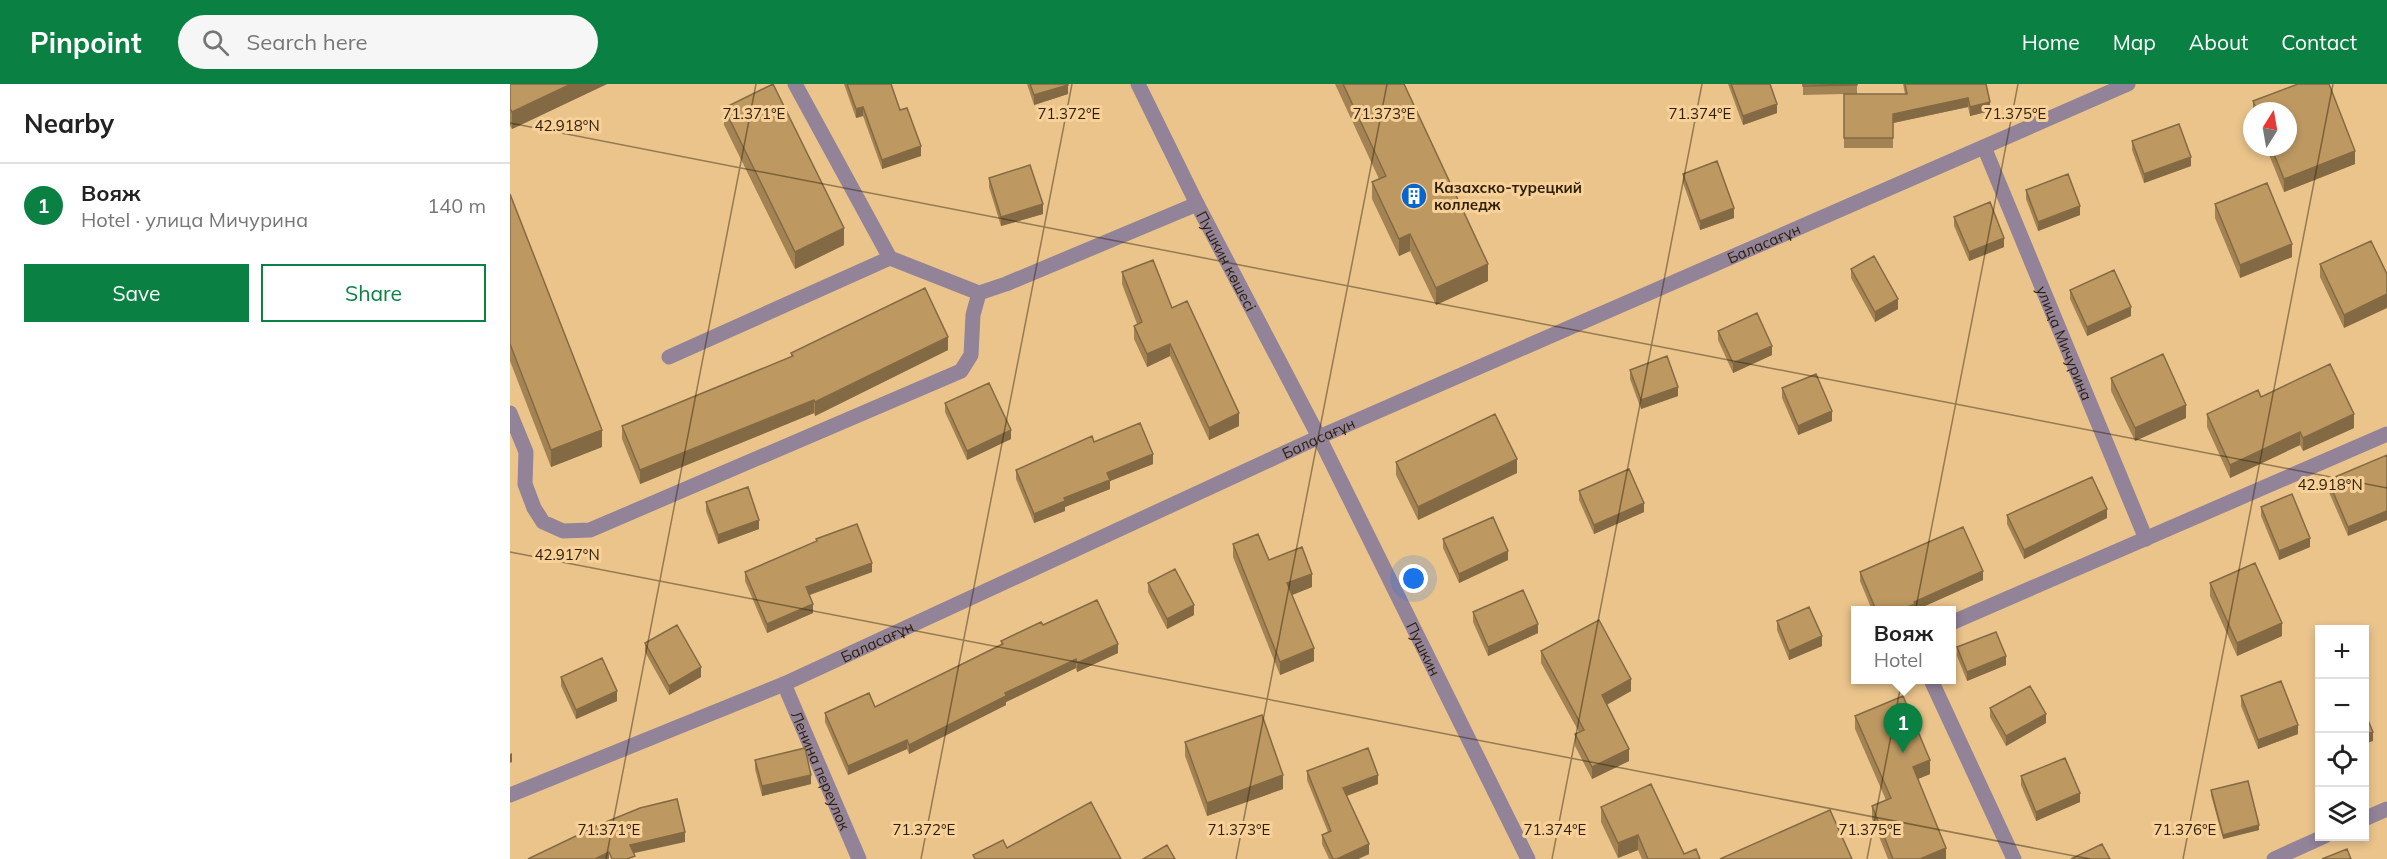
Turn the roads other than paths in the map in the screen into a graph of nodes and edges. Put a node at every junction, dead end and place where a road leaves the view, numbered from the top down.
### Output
1 (795, 84) edge
2 (1138, 84) edge
3 (2128, 84) edge
4 (1984, 147) junction
5 (1197, 204) junction
6 (890, 258) junction
7 (979, 293) junction
8 (669, 357) dead end
9 (510, 413) edge
10 (2387, 434) edge
11 (1319, 437) junction
12 (2146, 539) junction
13 (1956, 621) edge
14 (784, 684) junction
15 (1933, 684) edge
16 (510, 795) edge
17 (2387, 809) edge
18 (2369, 817) edge
19 (2316, 841) edge
20 (859, 859) edge
21 (1528, 859) edge
22 (2014, 859) edge
23 (2274, 859) edge

1 - 6 street
2 - 5 street, Пушкин көшесі
3 - 4 street, Баласағұн
4 - 11 street, Баласағұн
4 - 12 street, улица Мичурина
5 - 7 street
5 - 11 street, Пушкин көшесі
6 - 7 street
6 - 8 street
7 - 9 street
10 - 12 street
11 - 14 street, Баласағұн
11 - 21 street, Пушкин
12 - 13 street
14 - 16 street, Баласағұн
14 - 20 street, Ленина переулок
15 - 22 street
17 - 18 street
19 - 23 street

